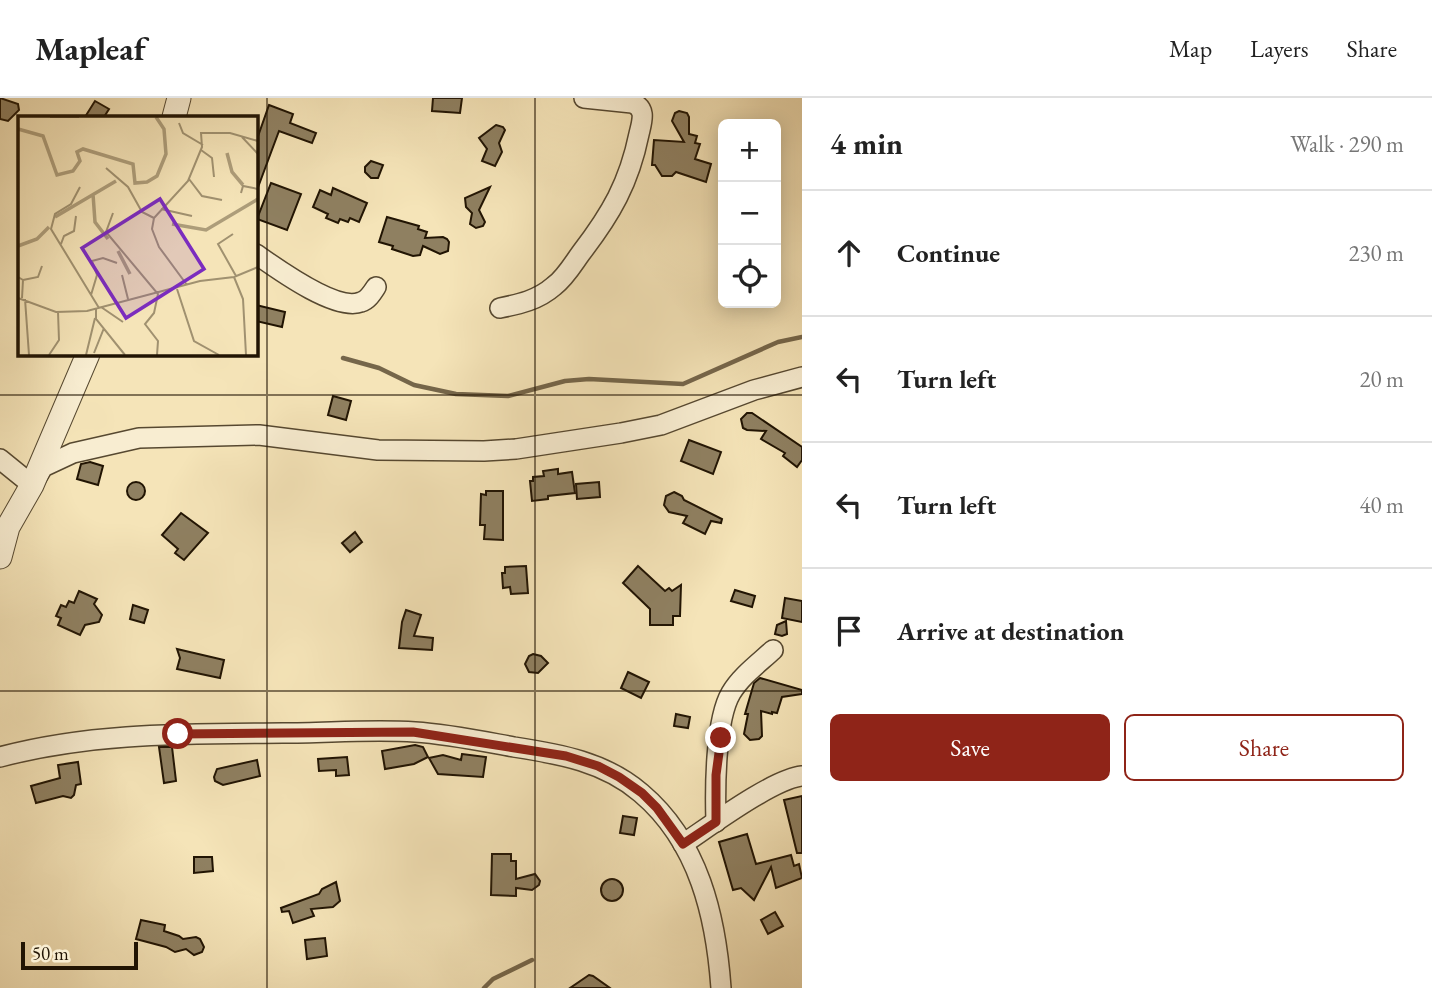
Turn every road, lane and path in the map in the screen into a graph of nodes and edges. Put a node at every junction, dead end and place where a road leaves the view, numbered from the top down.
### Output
1 (179, 98) edge
2 (584, 98) edge
3 (174, 116) edge
4 (257, 255) edge
5 (376, 287) dead end
6 (500, 308) dead end
7 (88, 355) edge
8 (802, 377) edge
9 (0, 459) edge
10 (32, 485) junction
11 (0, 557) edge
12 (773, 650) dead end
13 (0, 757) edge
14 (802, 776) edge
15 (716, 822) junction
16 (683, 844) junction
17 (721, 988) edge

1 - 3 street
2 - 6 street
4 - 5 street
7 - 10 street
8 - 10 street
9 - 10 street
10 - 11 street
12 - 15 street
13 - 16 street
14 - 15 street
15 - 16 street
16 - 17 street

